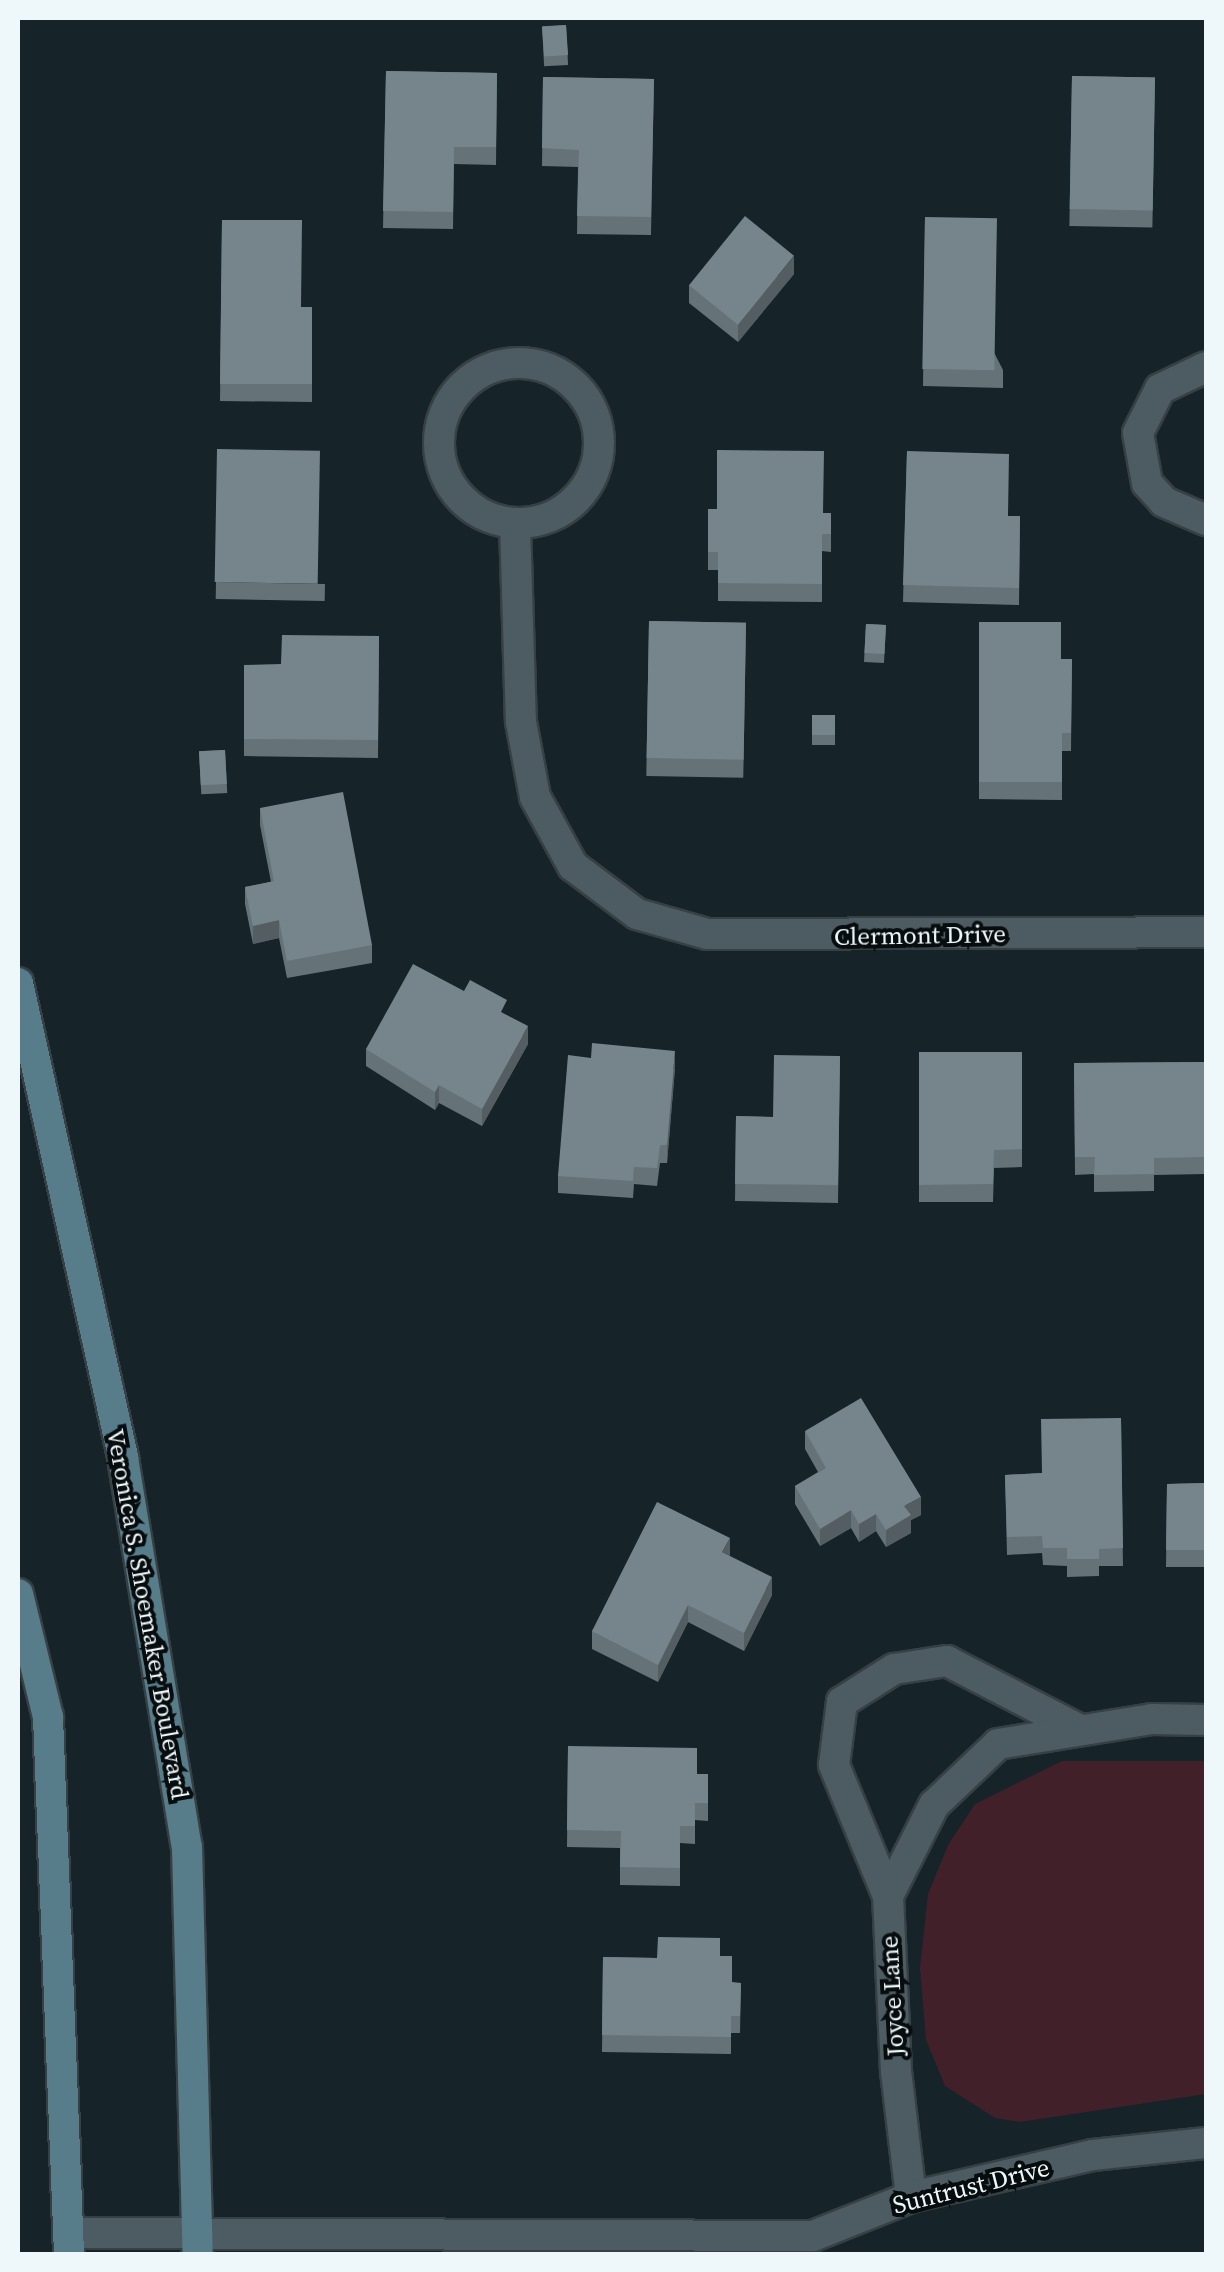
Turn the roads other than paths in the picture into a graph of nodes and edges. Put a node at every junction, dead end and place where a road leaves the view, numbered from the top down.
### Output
1 (1206, 367) edge
2 (1206, 520) edge
3 (516, 523) junction
4 (1206, 932) edge
5 (18, 983) edge
6 (18, 1594) edge
7 (1206, 1720) edge
8 (1078, 1729) junction
9 (888, 1896) junction
10 (1206, 2143) edge
11 (911, 2197) junction
12 (69, 2244) edge
13 (198, 2245) edge

1 - 2 street
3 - 3 street
3 - 4 street, Clermont Drive
5 - 13 street, Veronica S. Shoemaker Boulevard
6 - 12 street
7 - 8 street
8 - 9 street, Joyce Lane
8 - 9 street
9 - 11 street, Joyce Lane
10 - 11 street, Suntrust Drive
11 - 13 street, Suntrust Drive
12 - 13 street, Suntrust Drive

